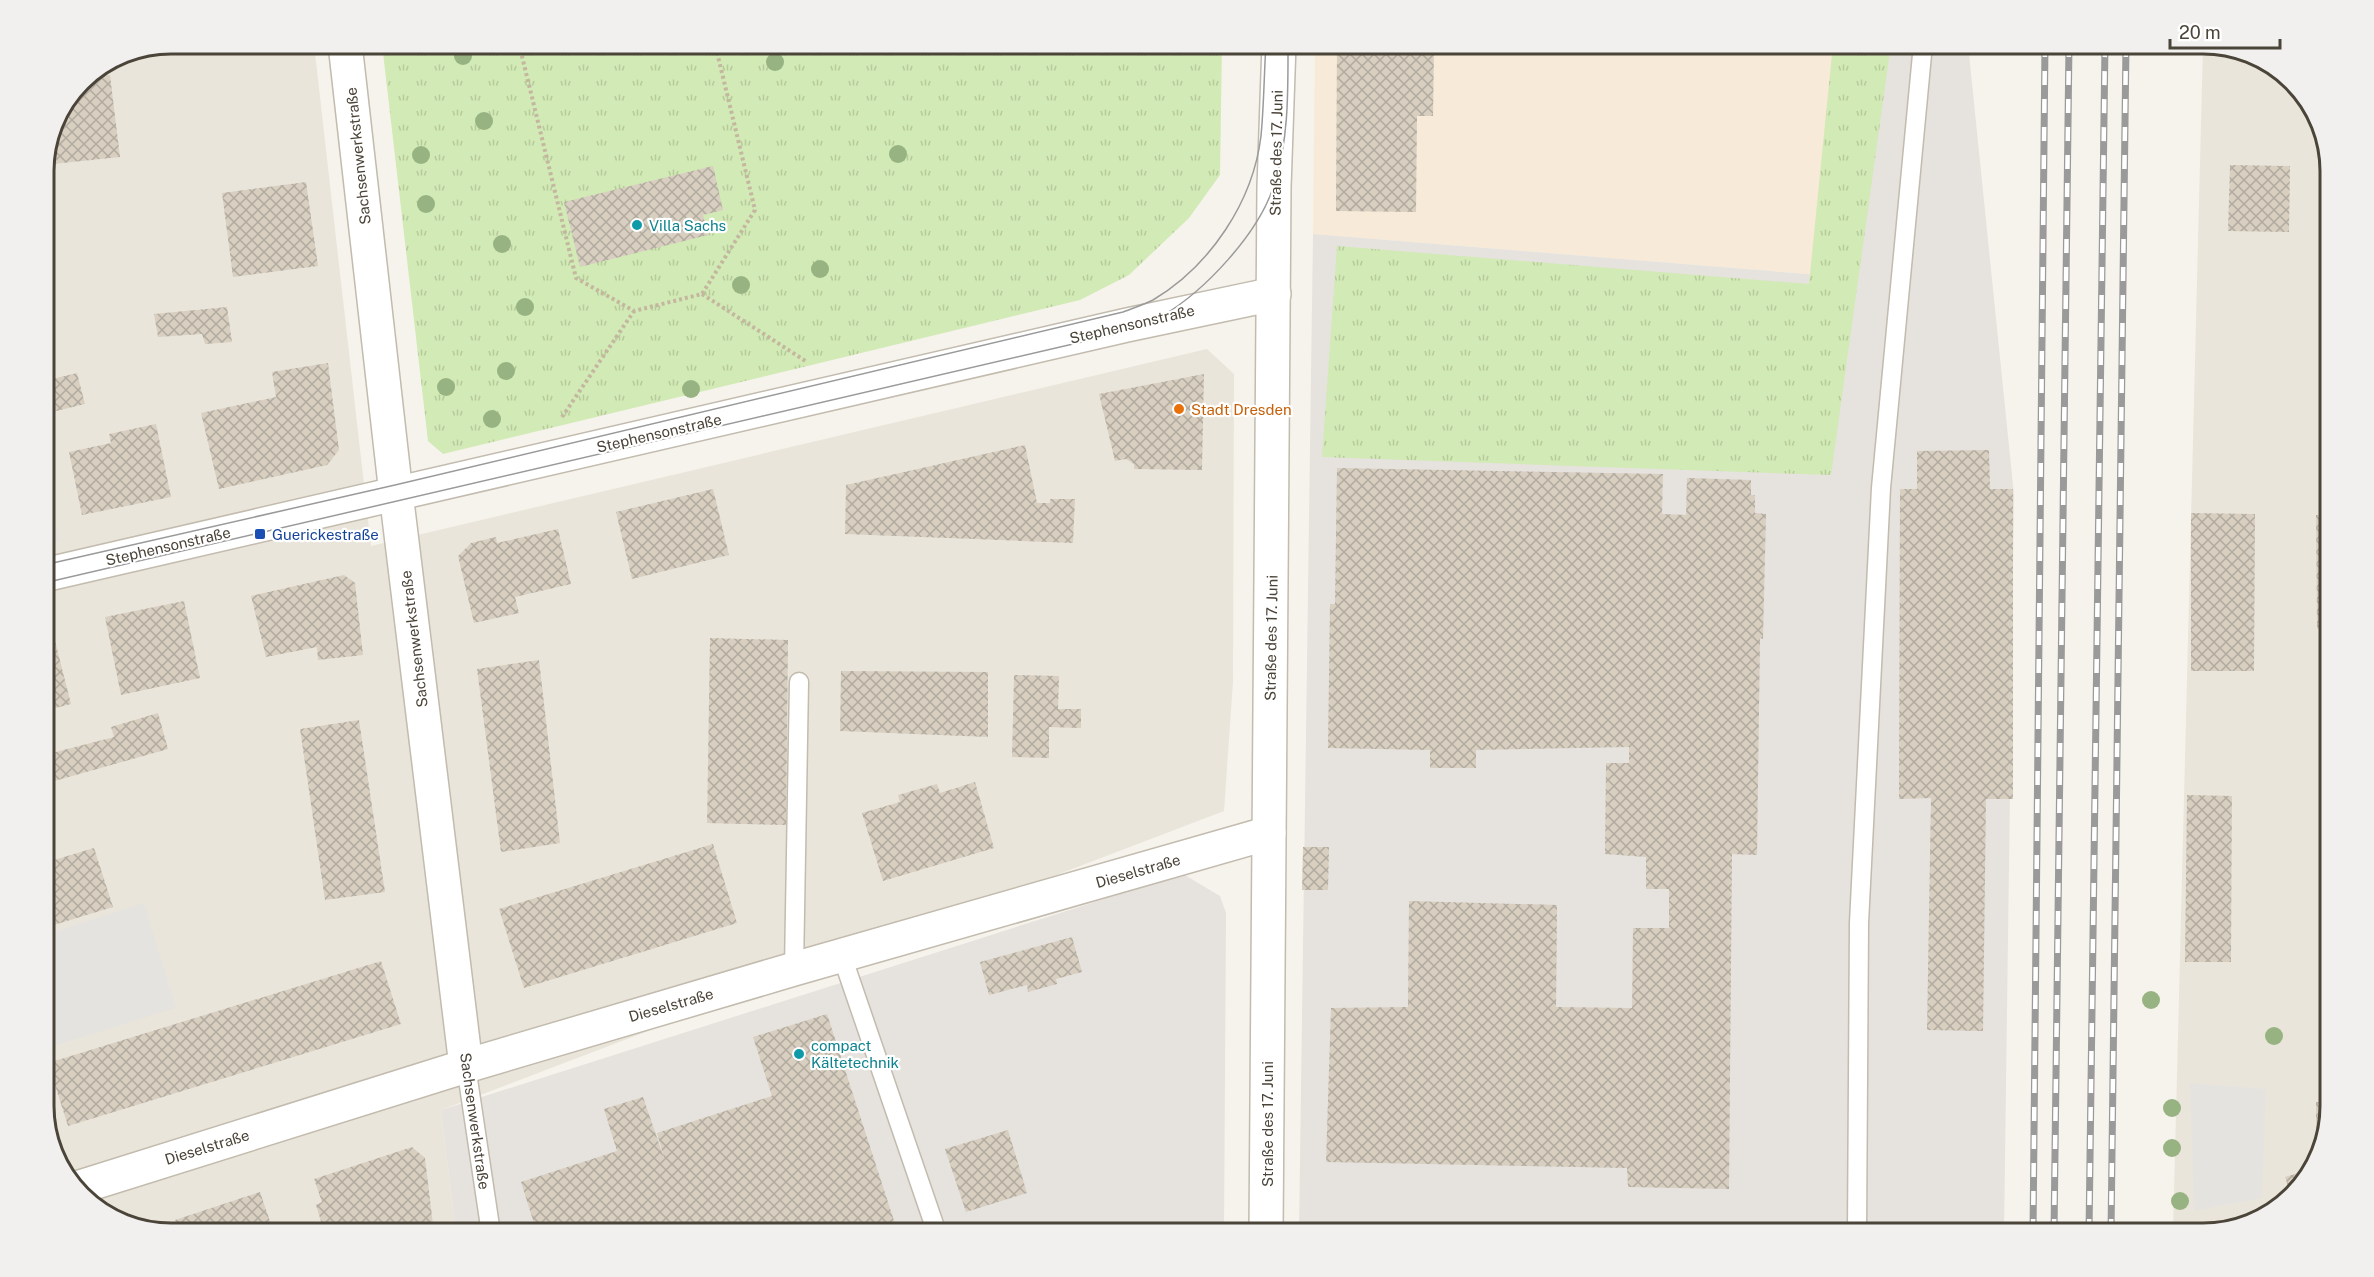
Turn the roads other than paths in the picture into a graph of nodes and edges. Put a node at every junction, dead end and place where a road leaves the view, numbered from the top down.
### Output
1 (346, 54) edge
2 (1279, 54) edge
3 (1922, 54) edge
4 (1274, 294) junction
5 (397, 494) junction
6 (54, 573) edge
7 (799, 682) dead end
8 (1269, 833) junction
9 (842, 956) junction
10 (794, 969) junction
11 (466, 1066) junction
12 (85, 1185) edge
13 (490, 1223) edge
14 (934, 1223) edge
15 (1266, 1223) edge
16 (1857, 1223) edge

1 - 5 street, Sachsenwerkstraße
2 - 4 street, Straße des 17. Juni
3 - 16 lane
4 - 5 street, Stephensonstraße
4 - 8 street, Straße des 17. Juni
5 - 6 street, Stephensonstraße
5 - 11 street, Sachsenwerkstraße
7 - 10 lane
8 - 9 street, Dieselstraße
8 - 15 street, Straße des 17. Juni
9 - 10 street, Dieselstraße
9 - 14 lane
10 - 11 street, Dieselstraße
11 - 12 street, Dieselstraße
11 - 13 lane, Sachsenwerkstraße

